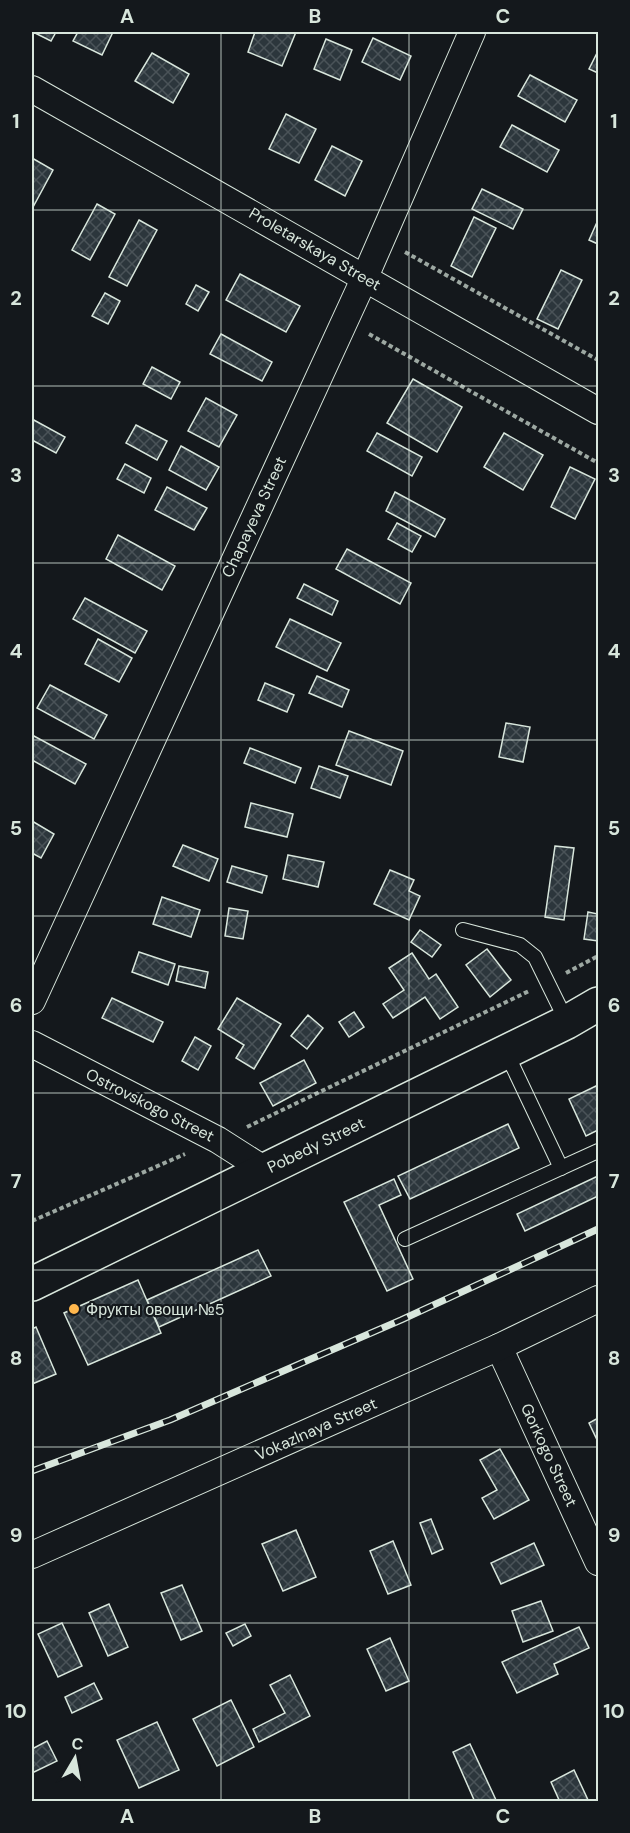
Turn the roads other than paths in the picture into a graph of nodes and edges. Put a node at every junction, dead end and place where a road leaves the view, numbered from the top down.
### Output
1 (472, 32) edge
2 (32, 89) edge
3 (365, 277) junction
4 (598, 411) edge
5 (463, 930) dead end
6 (32, 1001) edge
7 (598, 1004) edge
8 (567, 1022) junction
9 (32, 1044) edge
10 (506, 1052) junction
11 (598, 1151) edge
12 (561, 1168) junction
13 (265, 1170) junction
14 (405, 1239) dead end
15 (32, 1284) edge
16 (598, 1299) edge
17 (499, 1347) junction
18 (32, 1555) edge
19 (598, 1562) edge

1 - 3 street, Chapayeva Street
2 - 3 street, Proletarskaya Street
3 - 4 street, Proletarskaya Street
3 - 6 street, Chapayeva Street
5 - 8 lane
7 - 8 street, Pobedy Street
8 - 10 street, Pobedy Street
9 - 13 street, Ostrovskogo Street
10 - 12 lane
10 - 13 street, Pobedy Street
11 - 12 lane
12 - 14 lane
13 - 15 street, Pobedy Street
16 - 17 street, Vokazlnaya Street
17 - 18 street, Vokazlnaya Street
17 - 19 street, Gorkogo Street

